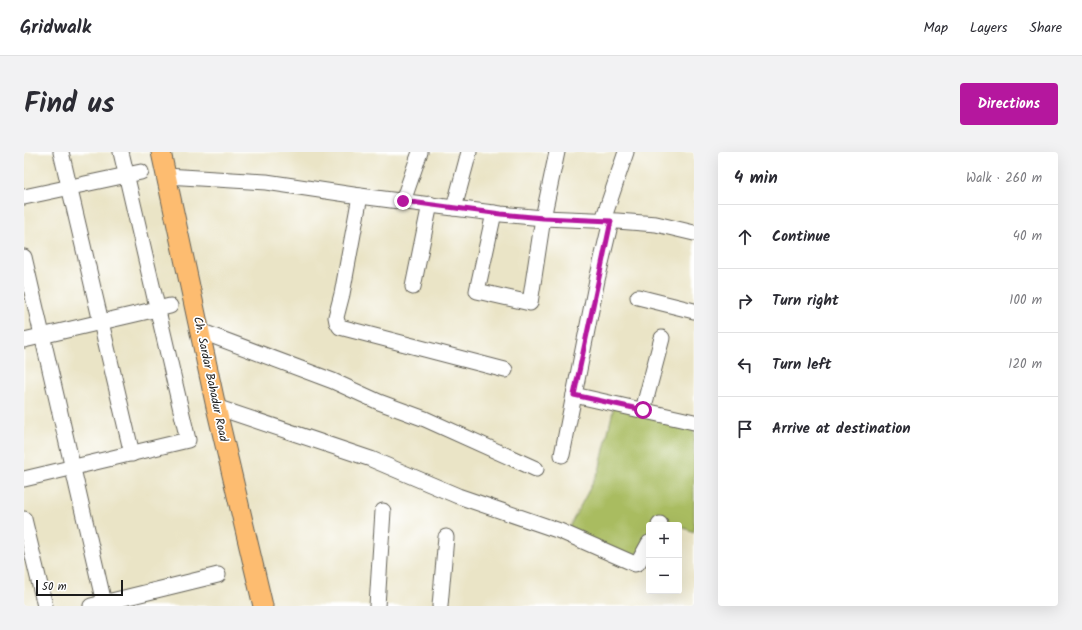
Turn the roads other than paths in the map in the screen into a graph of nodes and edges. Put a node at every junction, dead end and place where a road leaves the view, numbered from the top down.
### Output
1 (60, 152) edge
2 (122, 152) edge
3 (161, 152) edge
4 (420, 152) edge
5 (469, 152) edge
6 (557, 152) edge
7 (626, 152) edge
8 (134, 173) junction
9 (166, 176) junction
10 (68, 188) junction
11 (360, 196) junction
12 (24, 198) edge
13 (403, 201) junction
14 (430, 204) junction
15 (454, 208) junction
16 (494, 213) junction
17 (543, 218) junction
18 (607, 220) junction
19 (694, 233) edge
20 (24, 257) edge
21 (413, 287) dead end
22 (638, 297) dead end
23 (164, 308) junction
24 (694, 311) edge
25 (101, 322) junction
26 (200, 331) junction
27 (43, 336) junction
28 (662, 338) dead end
29 (24, 340) edge
30 (505, 370) dead end
31 (574, 395) junction
32 (216, 407) junction
33 (643, 410) junction
34 (694, 422) edge
35 (132, 454) junction
36 (562, 455) dead end
37 (73, 468) junction
38 (536, 469) dead end
39 (24, 479) edge
40 (383, 511) dead end
41 (24, 519) edge
42 (446, 537) dead end
43 (646, 548) edge
44 (218, 574) dead end
45 (98, 604) edge
46 (45, 606) edge
47 (263, 606) edge
48 (377, 606) edge
49 (440, 606) edge

1 - 10 street
2 - 8 street
3 - 9 main road, Ch. Sardar Bahadur Road
4 - 13 street
5 - 15 street
6 - 17 street
7 - 18 street
8 - 10 street
8 - 23 street
9 - 11 street
9 - 26 main road, Ch. Sardar Bahadur Road
10 - 12 street
10 - 25 street
11 - 13 street
11 - 30 street
13 - 14 street
14 - 15 street
14 - 21 street
15 - 16 street
16 - 17 street
16 - 17 street
17 - 18 street
18 - 19 street
18 - 31 street
20 - 27 street
22 - 24 street
23 - 25 street
23 - 35 street
25 - 27 street
25 - 35 street
26 - 32 main road, Ch. Sardar Bahadur Road
26 - 38 street
27 - 29 street
27 - 37 street
28 - 33 street
31 - 33 street
31 - 36 street
32 - 43 street
32 - 47 main road, Ch. Sardar Bahadur Road
33 - 34 street
35 - 37 street
37 - 39 street
37 - 45 street
40 - 48 street
41 - 46 street
42 - 49 street
44 - 45 street

